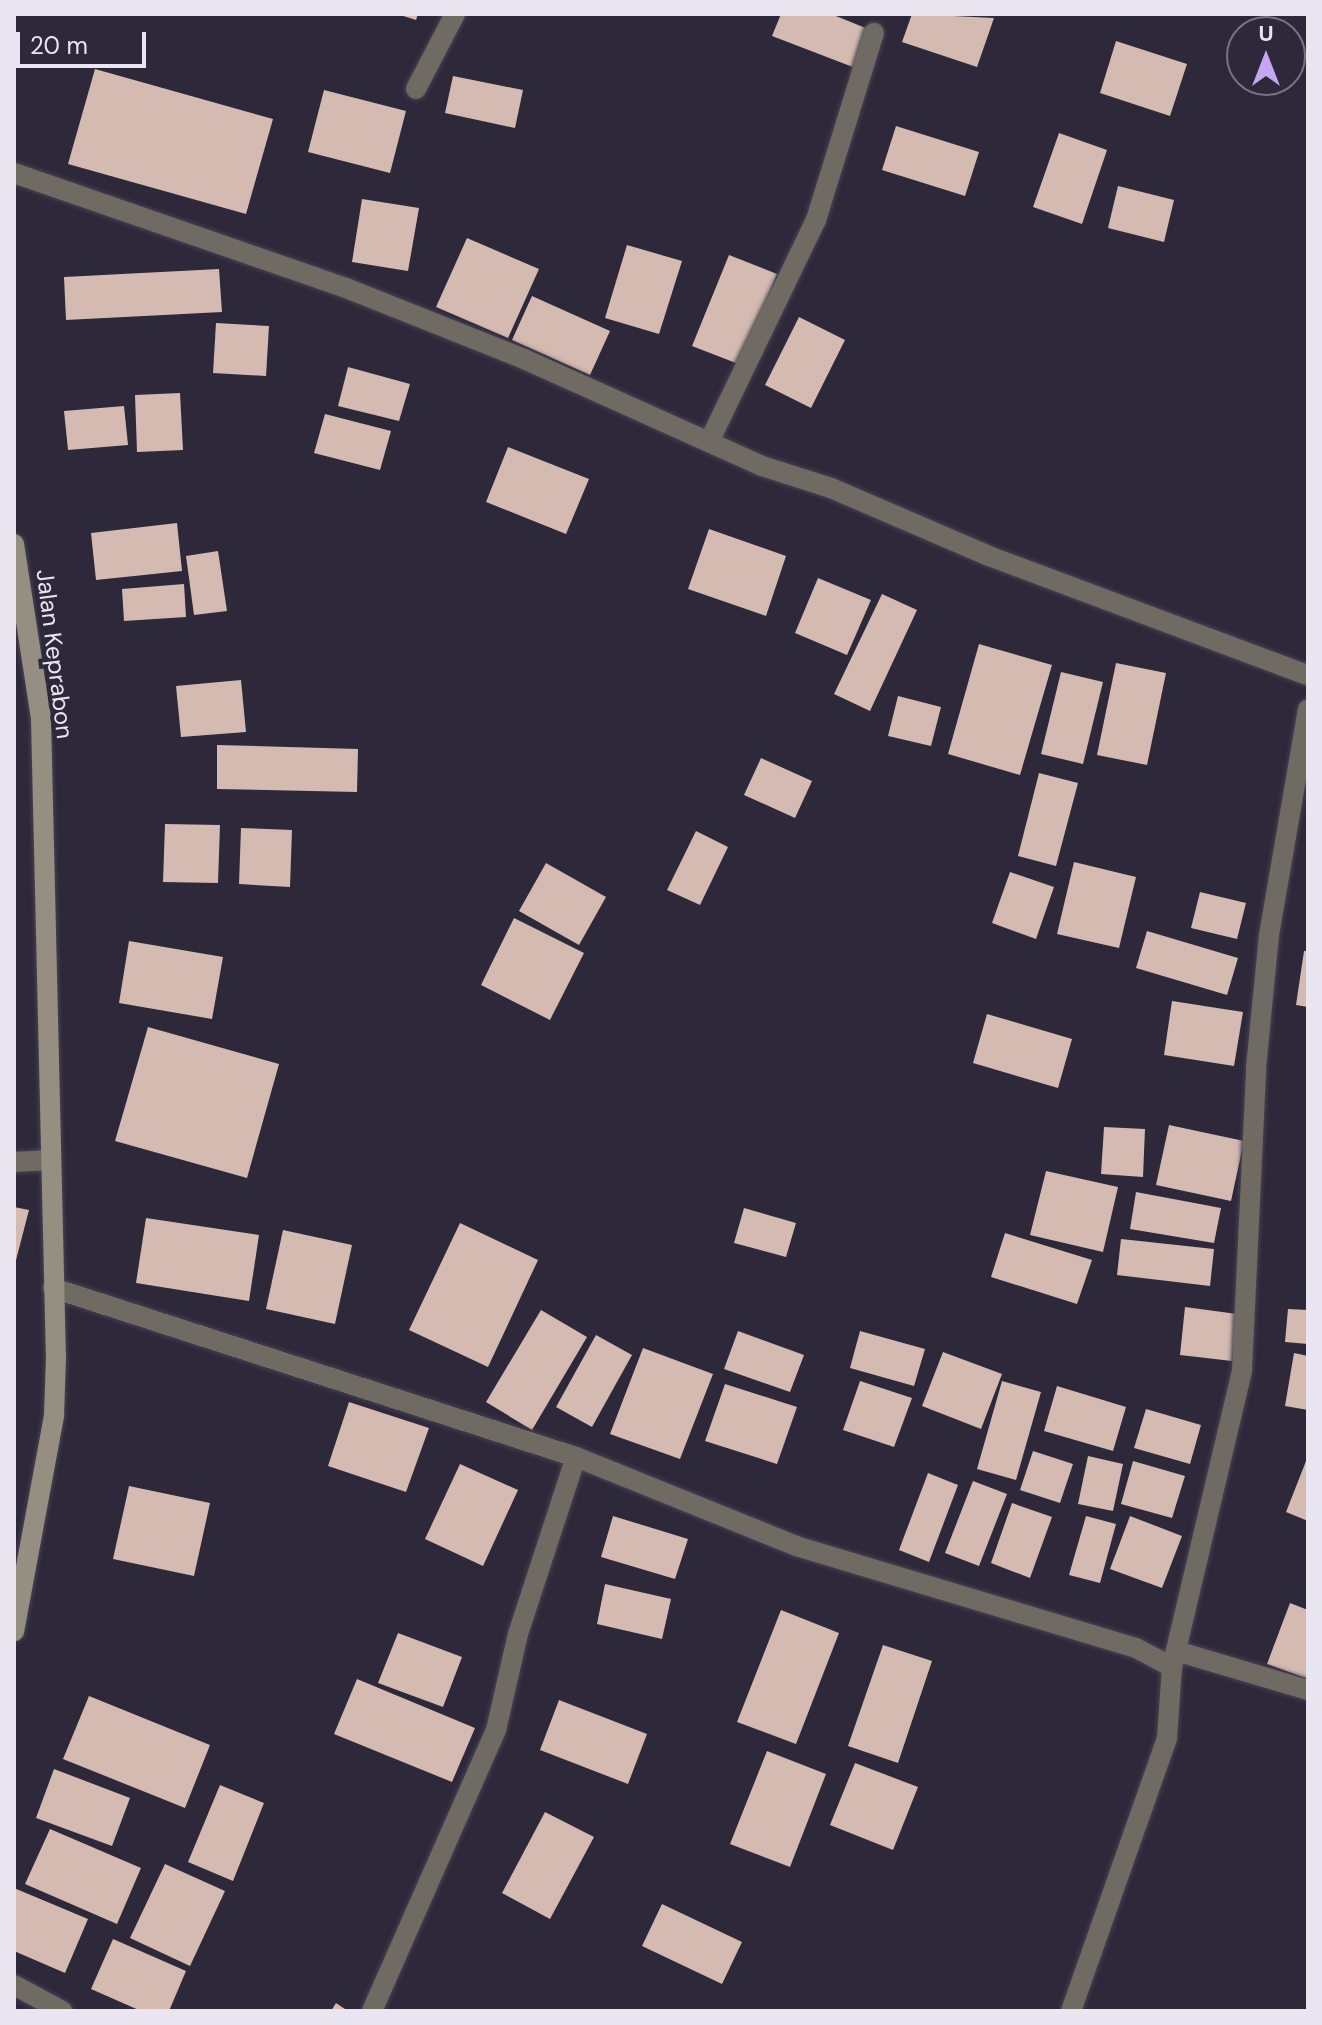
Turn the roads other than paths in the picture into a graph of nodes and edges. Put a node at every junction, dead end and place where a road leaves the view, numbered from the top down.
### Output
1 (455, 14) edge
2 (874, 33) dead end
3 (416, 89) dead end
4 (14, 173) edge
5 (709, 442) junction
6 (14, 544) edge
7 (1308, 675) edge
8 (1308, 709) edge
9 (51, 1160) junction
10 (14, 1162) edge
11 (53, 1288) junction
12 (576, 1457) junction
13 (17, 1606) edge
14 (14, 1631) edge
15 (1174, 1659) junction
16 (1308, 1690) edge
17 (14, 1985) edge
18 (62, 2011) edge
19 (372, 2011) edge
20 (1071, 2011) edge

1 - 3 street
2 - 5 street
4 - 5 street
5 - 7 street
6 - 9 street, Jalan Keprabon
8 - 15 street
9 - 10 street
9 - 11 street, Jalan Keprabon
11 - 12 street
11 - 13 street, Jalan Keprabon
12 - 15 street
12 - 19 street
13 - 14 street, Jalan Keprabon
15 - 16 street
15 - 20 street
17 - 18 street

